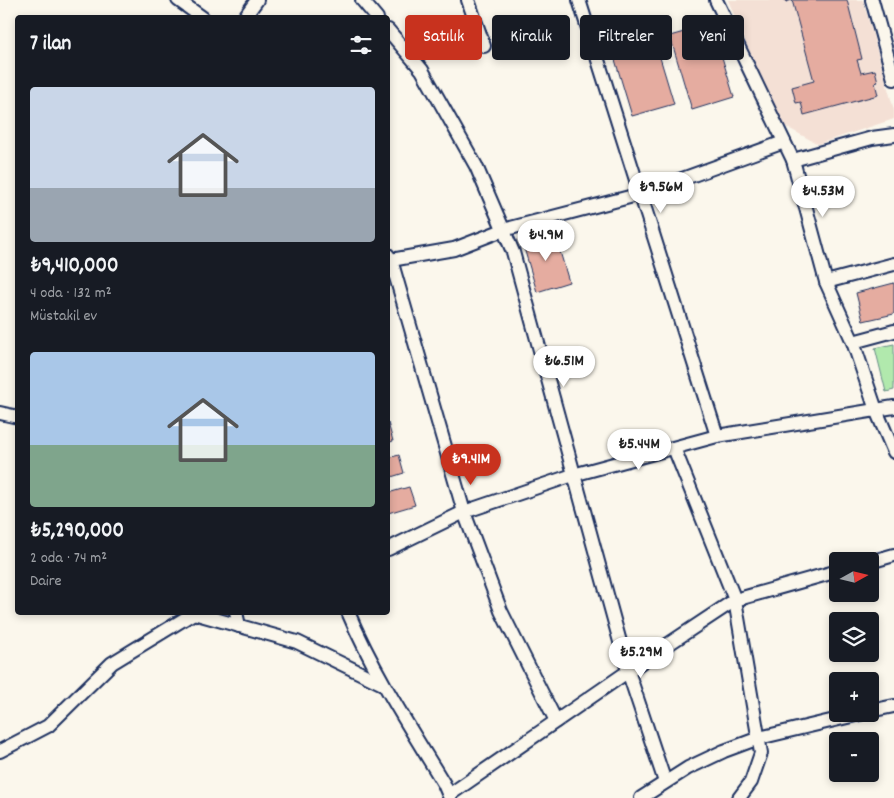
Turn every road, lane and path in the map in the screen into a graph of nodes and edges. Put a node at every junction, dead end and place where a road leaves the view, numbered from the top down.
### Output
1 (178, 0) edge
2 (257, 0) edge
3 (362, 0) edge
4 (468, 0) edge
5 (579, 0) edge
6 (716, 0) edge
7 (872, 0) edge
8 (199, 15) edge
9 (246, 15) edge
10 (374, 15) edge
11 (390, 32) edge
12 (484, 46) dead end
13 (894, 79) edge
14 (894, 134) edge
15 (784, 142) junction
16 (793, 160) junction
17 (640, 194) junction
18 (503, 230) junction
19 (390, 258) edge
20 (390, 261) edge
21 (894, 264) edge
22 (826, 282) junction
23 (894, 331) edge
24 (853, 342) junction
25 (894, 407) edge
26 (876, 410) junction
27 (0, 413) edge
28 (15, 416) edge
29 (717, 436) junction
30 (674, 448) junction
31 (894, 452) edge
32 (573, 475) junction
33 (464, 512) junction
34 (390, 548) edge
35 (894, 555) edge
36 (879, 559) edge
37 (829, 574) edge
38 (735, 600) junction
39 (189, 615) edge
40 (199, 615) edge
41 (237, 615) edge
42 (349, 615) edge
43 (239, 626) junction
44 (628, 671) junction
45 (383, 684) junction
46 (894, 706) edge
47 (879, 709) edge
48 (556, 721) junction
49 (829, 721) edge
50 (759, 738) junction
51 (0, 751) edge
52 (665, 782) junction
53 (450, 797) edge
54 (641, 798) edge
55 (739, 798) edge

1 - 8 street
2 - 9 street
3 - 10 street
4 - 12 street
5 - 17 street
6 - 15 street
7 - 13 street
11 - 18 street
14 - 16 street
15 - 16 street
15 - 17 street
16 - 22 street
17 - 18 street
17 - 29 street
18 - 19 street
18 - 32 street
20 - 33 street
21 - 22 street
22 - 24 street
23 - 24 street
24 - 26 street
25 - 26 street
26 - 29 street
26 - 31 street
27 - 28 street
29 - 30 street
30 - 32 street
30 - 38 street
32 - 33 street
32 - 44 street
33 - 34 street
33 - 48 street
35 - 36 street
37 - 38 street
38 - 44 street
38 - 50 street
39 - 51 street
40 - 43 street
41 - 43 street
42 - 45 street
43 - 45 street
44 - 48 street
44 - 52 street
45 - 53 street
46 - 47 street
48 - 53 street
49 - 50 street
50 - 52 street
50 - 55 street
52 - 54 street

